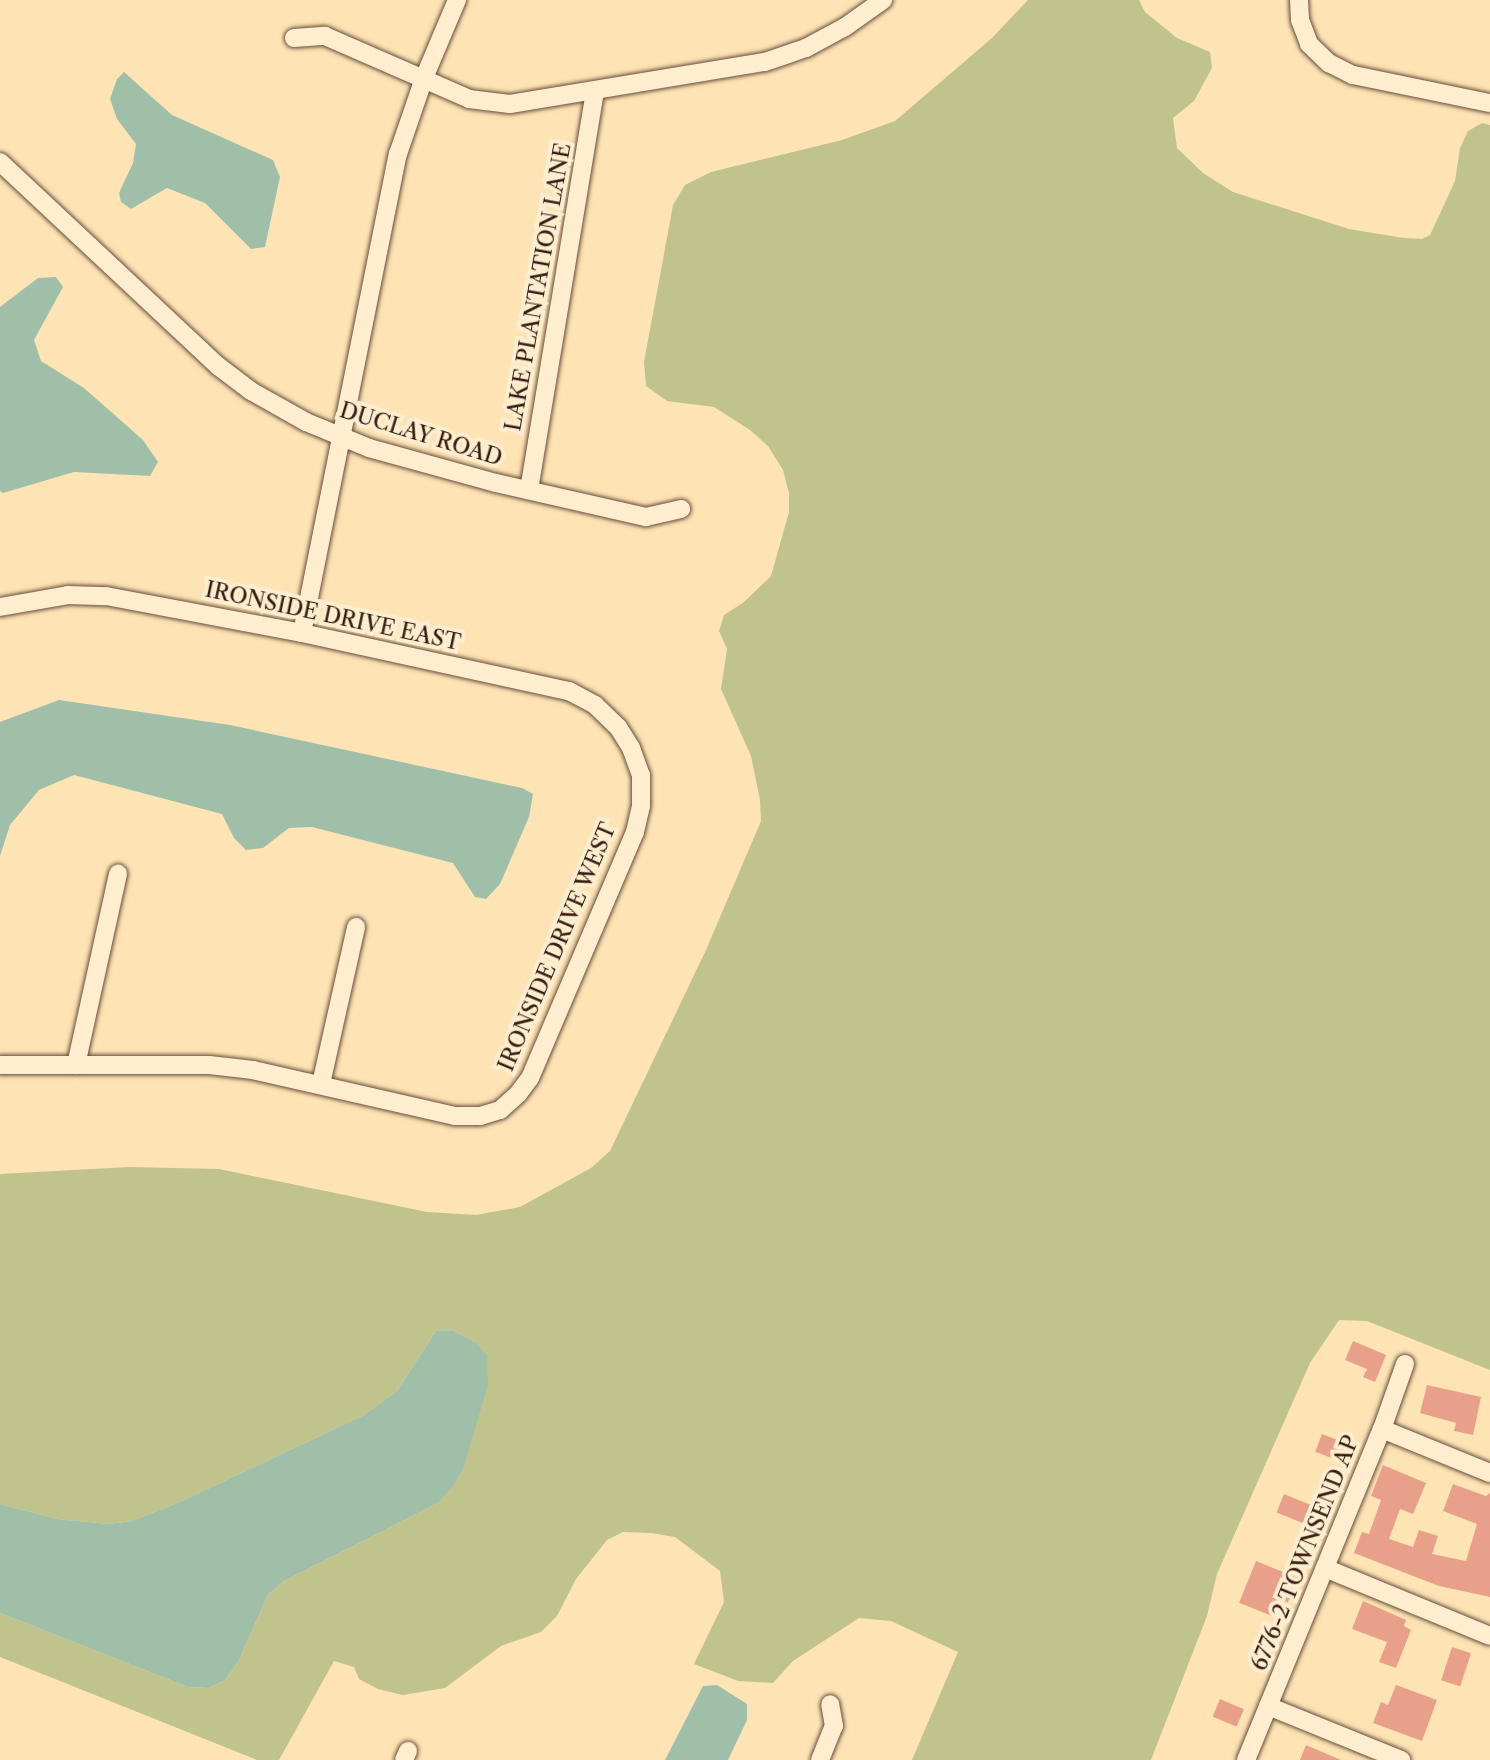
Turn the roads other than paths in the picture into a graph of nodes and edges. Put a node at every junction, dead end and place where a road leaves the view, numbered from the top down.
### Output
1 (457, 0) edge
2 (883, 0) edge
3 (1299, 0) edge
4 (294, 38) dead end
5 (424, 78) junction
6 (595, 92) junction
7 (1490, 103) edge
8 (0, 162) edge
9 (343, 437) junction
10 (529, 490) junction
11 (681, 509) dead end
12 (0, 607) edge
13 (302, 633) junction
14 (631, 748) joint
15 (118, 874) dead end
16 (356, 927) dead end
17 (0, 1065) edge
18 (76, 1065) junction
19 (321, 1084) junction
20 (1405, 1364) dead end
21 (1382, 1429) junction
22 (1490, 1473) edge
23 (1325, 1568) junction
24 (1490, 1636) edge
25 (830, 1704) dead end
26 (1268, 1706) junction
27 (820, 1760) edge
28 (1246, 1760) edge
29 (1401, 1760) edge

1 - 5 street
2 - 6 street
3 - 7 street
4 - 5 street
5 - 6 street
5 - 9 street
6 - 10 street, LAKE PLANTATION LANE
8 - 9 street, DUCLAY ROAD
9 - 10 street, DUCLAY ROAD
9 - 13 street
10 - 11 street, DUCLAY ROAD
12 - 13 street, IRONSIDE DRIVE EAST
13 - 14 street, IRONSIDE DRIVE EAST
14 - 19 street, IRONSIDE DRIVE WEST
15 - 18 street
16 - 19 street
17 - 18 street
18 - 19 street
20 - 21 street, 6776-2 TOWNSEND AP
21 - 22 street
21 - 23 street, 6776-2 TOWNSEND AP
23 - 24 street
23 - 26 street, 6776-2 TOWNSEND AP
25 - 27 street
26 - 28 street, 6776-2 TOWNSEND AP
26 - 29 street

